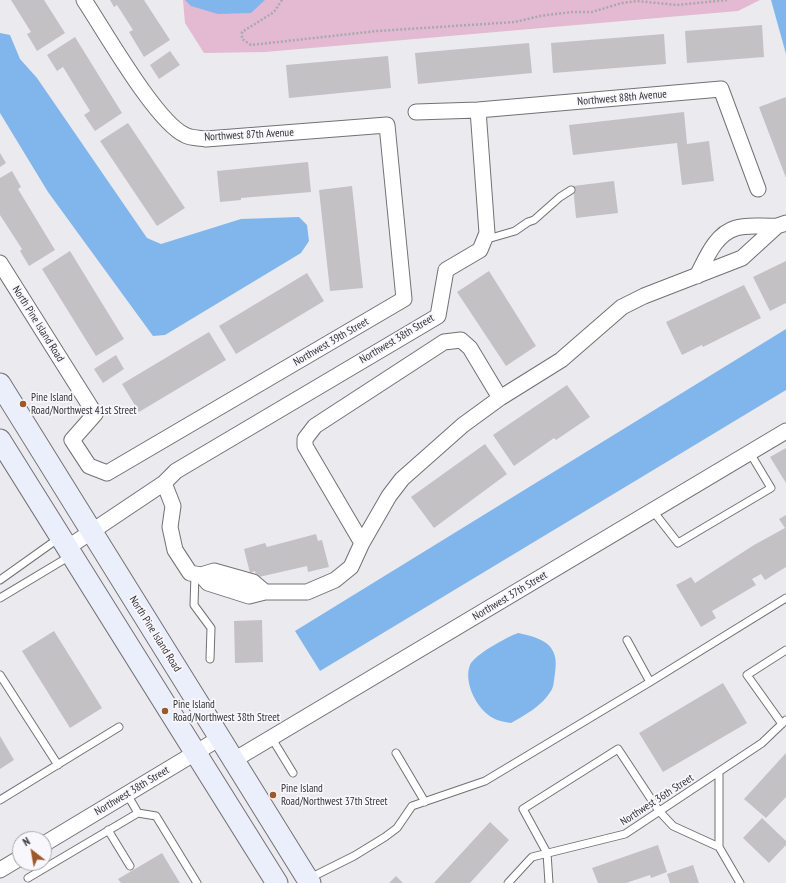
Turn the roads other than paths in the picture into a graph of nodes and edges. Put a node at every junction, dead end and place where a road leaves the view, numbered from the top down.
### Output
1 (84, 0) edge
2 (478, 110) junction
3 (416, 112) dead end
4 (386, 125) joint
5 (758, 189) dead end
6 (570, 190) dead end
7 (781, 224) edge
8 (484, 240) junction
9 (0, 263) edge
10 (697, 276) junction
11 (0, 384) edge
12 (500, 398) junction
13 (786, 430) edge
14 (0, 440) edge
15 (750, 453) junction
16 (107, 473) joint
17 (164, 483) junction
18 (653, 511) junction
19 (91, 531) junction
20 (362, 543) junction
21 (67, 547) junction
22 (198, 574) junction
23 (0, 580) edge
24 (0, 598) edge
25 (786, 598) edge
26 (626, 640) dead end
27 (786, 650) edge
28 (210, 659) dead end
29 (0, 675) edge
30 (650, 682) junction
31 (784, 722) edge
32 (119, 728) dead end
33 (271, 737) junction
34 (220, 738) junction
35 (196, 753) junction
36 (396, 753) dead end
37 (234, 760) junction
38 (58, 765) junction
39 (719, 772) junction
40 (293, 773) dead end
41 (127, 794) junction
42 (0, 800) edge
43 (425, 802) junction
44 (659, 811) junction
45 (138, 813) junction
46 (108, 830) junction
47 (52, 839) edge
48 (719, 846) junction
49 (547, 853) junction
50 (12, 863) edge
51 (130, 866) dead end
52 (0, 870) edge
53 (28, 878) dead end
54 (309, 881) edge
55 (198, 883) edge
56 (277, 883) edge
57 (508, 883) edge
58 (549, 883) edge
59 (740, 883) edge

1 - 4 street, Northwest 87th Avenue
2 - 3 street, Northwest 88th Avenue
2 - 5 street, Northwest 88th Avenue
2 - 8 street
4 - 16 street, Northwest 39th Street
6 - 8 lane
7 - 10 street
7 - 10 street
8 - 17 street, Northwest 38th Street
9 - 16 street, North Pine Island Road
10 - 12 street
11 - 19 main road, North Pine Island Road
12 - 20 street
12 - 20 street
13 - 15 street, Northwest 37th Street
14 - 21 main road
15 - 18 street, Northwest 37th Street
15 - 18 lane
17 - 19 street, Northwest 38th Street
17 - 22 street
18 - 33 street, Northwest 37th Street
19 - 21 street, Northwest 38th Street
19 - 34 main road, North Pine Island Road
20 - 22 street
21 - 23 lane
21 - 24 lane
21 - 35 main road
22 - 28 lane
25 - 30 lane
26 - 30 lane
27 - 31 lane
29 - 38 lane
30 - 43 lane
31 - 39 lane, Northwest 36th Street
32 - 38 lane
33 - 37 street, Northwest 37th Street
33 - 40 lane
34 - 35 street, Northwest 38th Street
34 - 37 main road, North Pine Island Road
35 - 41 street, Northwest 38th Street
35 - 56 main road
36 - 43 lane
37 - 54 main road, North Pine Island Road
38 - 42 lane
39 - 44 lane, Northwest 36th Street
39 - 48 lane
41 - 45 lane
41 - 47 street, Northwest 38th Street
43 - 54 lane
44 - 48 lane
44 - 49 lane, Northwest 36th Street
44 - 49 lane
45 - 46 lane
45 - 55 lane
46 - 51 lane
46 - 53 lane
48 - 59 lane
49 - 57 lane, Northwest 36th Street
49 - 58 lane
50 - 52 street

